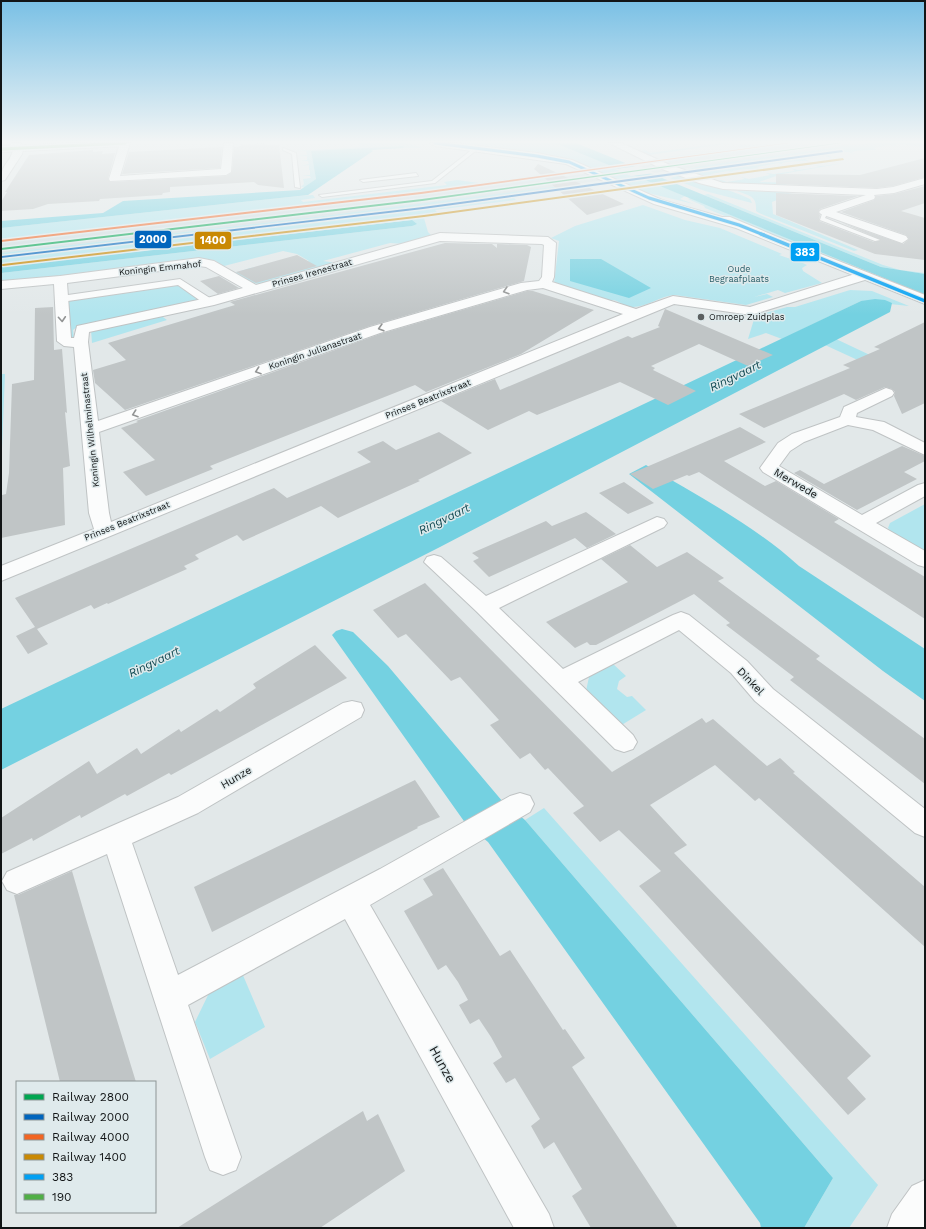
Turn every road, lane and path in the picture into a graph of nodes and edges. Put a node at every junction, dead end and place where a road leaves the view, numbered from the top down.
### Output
1 (658, 200) edge
2 (860, 200) edge
3 (825, 212) junction
4 (902, 239) dead end
5 (877, 240) dead end
6 (863, 276) junction
7 (60, 280) junction
8 (544, 284) junction
9 (1, 285) edge
10 (254, 289) junction
11 (61, 298) junction
12 (921, 299) edge
13 (209, 302) junction
14 (636, 314) junction
15 (81, 335) junction
16 (886, 393) dead end
17 (847, 420) junction
18 (90, 429) junction
19 (925, 450) edge
20 (925, 490) edge
21 (863, 522) junction
22 (657, 523) dead end
23 (104, 530) junction
24 (925, 560) edge
25 (434, 562) dead end
26 (1, 574) edge
27 (484, 606) junction
28 (562, 680) junction
29 (352, 710) dead end
30 (624, 742) dead end
31 (520, 804) dead end
32 (925, 826) edge
33 (116, 837) junction
34 (17, 881) dead end
35 (351, 900) junction
36 (170, 997) junction
37 (223, 1157) dead end
38 (925, 1199) edge
39 (535, 1228) edge
40 (906, 1228) edge

1 - 6 street
2 - 3 street
3 - 4 street
3 - 5 lane
6 - 12 street
6 - 14 street, Prinses Beatrixstraat
7 - 9 street, Koningin Emmahof
7 - 10 street, Koningin Emmahof
7 - 11 street
8 - 10 street, Prinses Irenestraat
8 - 14 street
8 -> 18 street, Koningin Julianastraat
10 - 13 street, Prinses Irenestraat
11 - 13 street, Koningin Emmahof
11 -> 15 street
13 - 15 street, Prinses Irenestraat
14 - 23 street, Prinses Beatrixstraat
15 - 18 street, Koningin Wilhelminastraat
16 - 17 street
17 - 19 street
17 - 21 street, Merwede
18 - 23 street, Koningin Wilhelminastraat
20 - 21 street
21 - 24 street, Merwede
22 - 27 street
23 - 26 street, Prinses Beatrixstraat
25 - 27 street
27 - 28 street
28 - 30 street
28 - 32 street, Dinkel
29 - 33 street, Hunze
31 - 35 street
33 - 34 street, Hunze
33 - 36 street
35 - 36 street
35 - 39 street, Hunze
36 - 37 street
38 - 40 street

